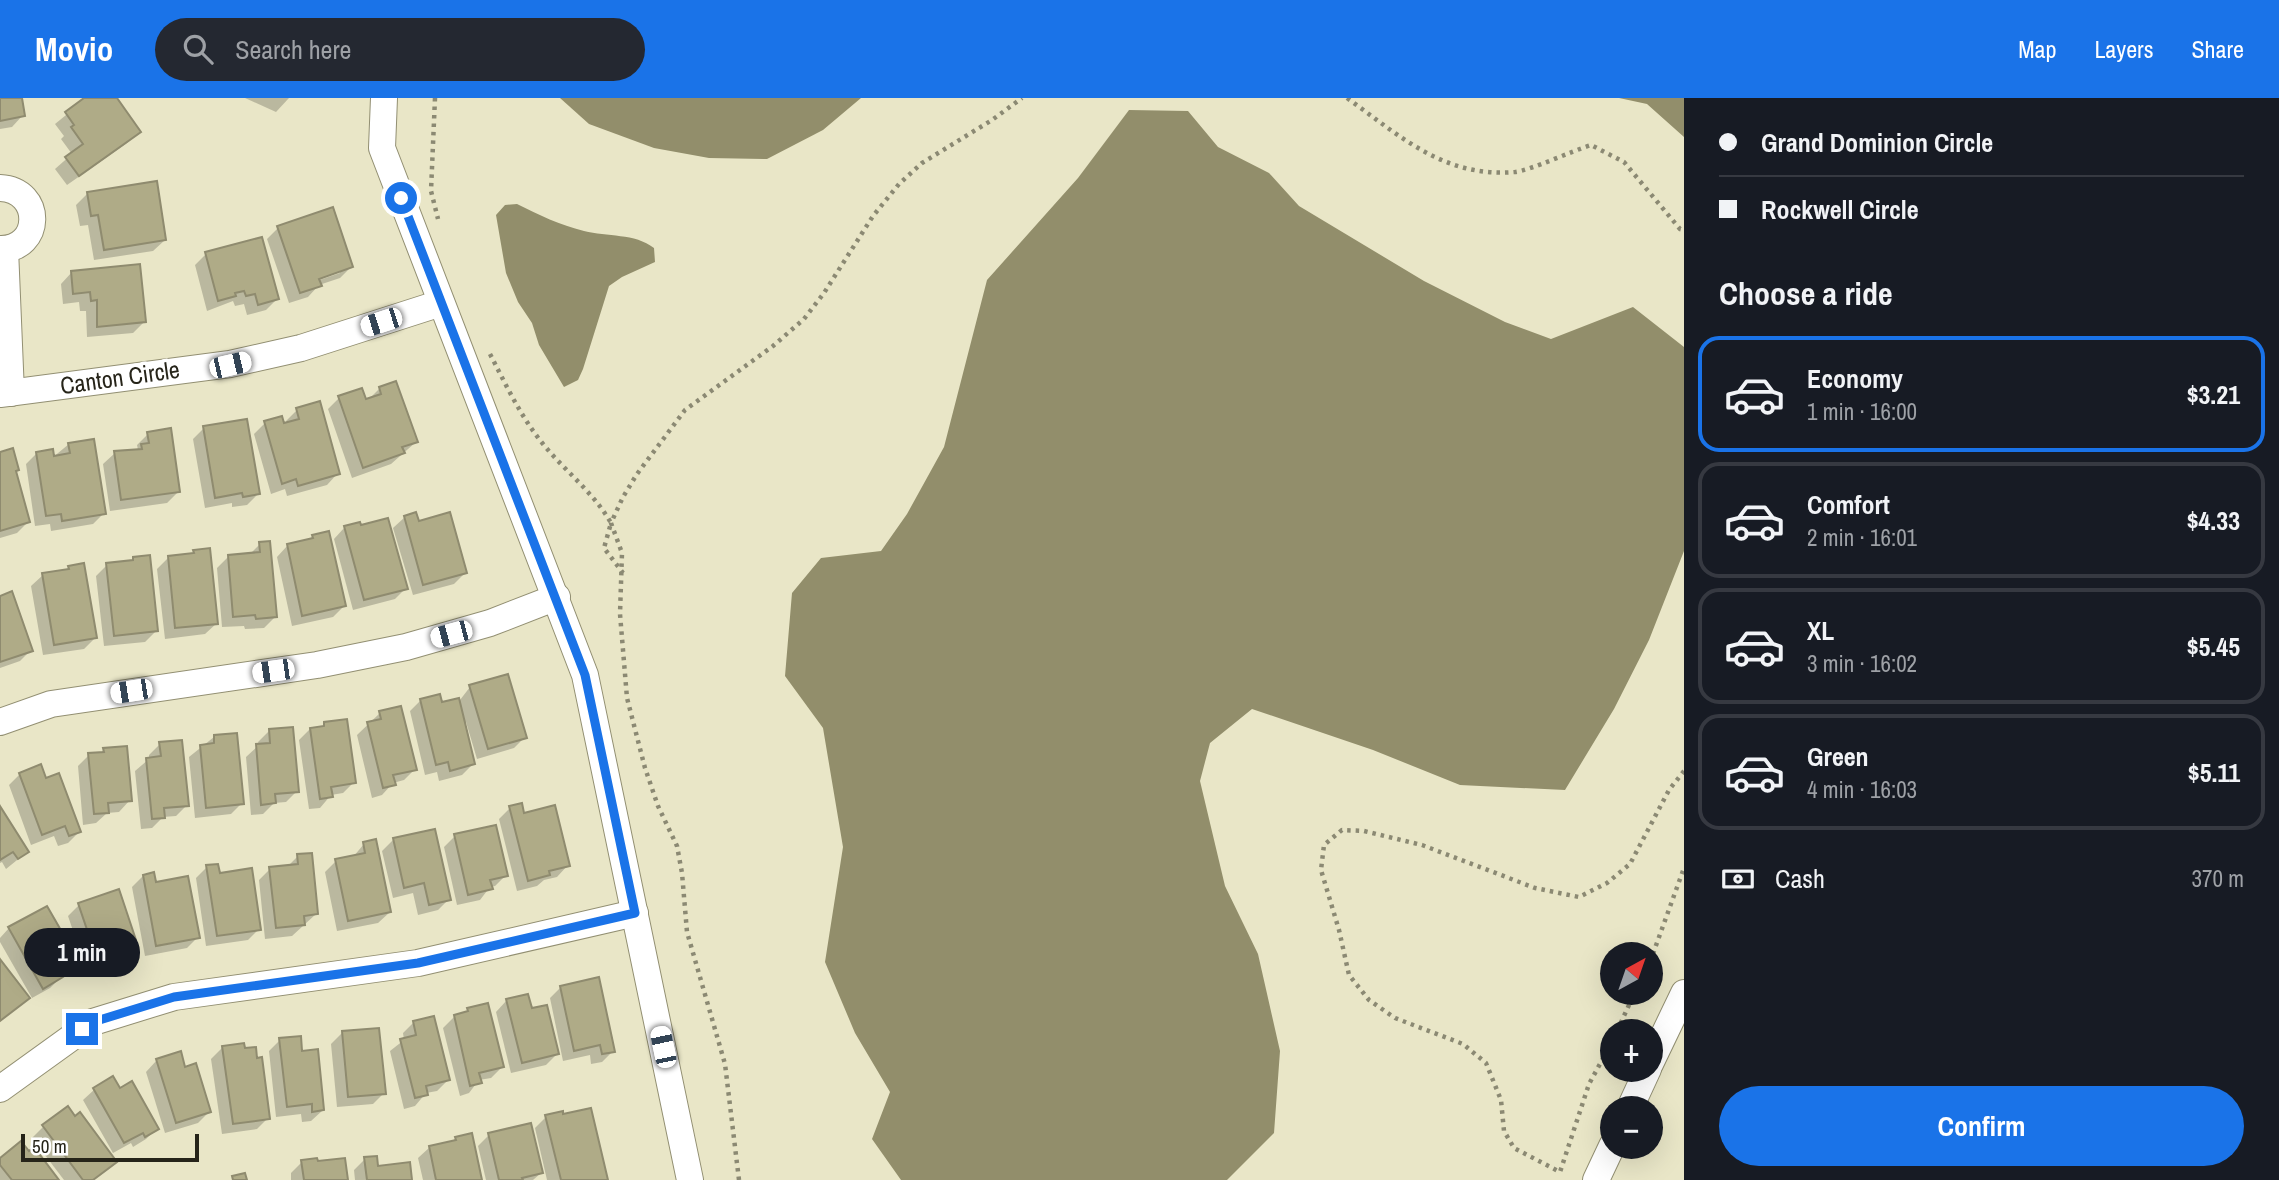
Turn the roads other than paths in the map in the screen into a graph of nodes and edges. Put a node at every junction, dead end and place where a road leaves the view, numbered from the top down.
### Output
1 (384, 98) edge
2 (0, 188) edge
3 (2, 249) edge
4 (441, 303) junction
5 (5, 393) edge
6 (557, 597) junction
7 (0, 722) edge
8 (635, 913) junction
9 (1684, 993) edge
10 (1663, 1037) edge
11 (0, 1089) edge
12 (1606, 1159) edge
13 (690, 1180) edge
14 (1596, 1180) edge

1 - 4 street
2 - 3 street
3 - 5 street
4 - 5 street, Canton Circle
4 - 6 street
6 - 7 street
6 - 8 street
8 - 11 street
8 - 13 street
9 - 10 street
12 - 14 street

